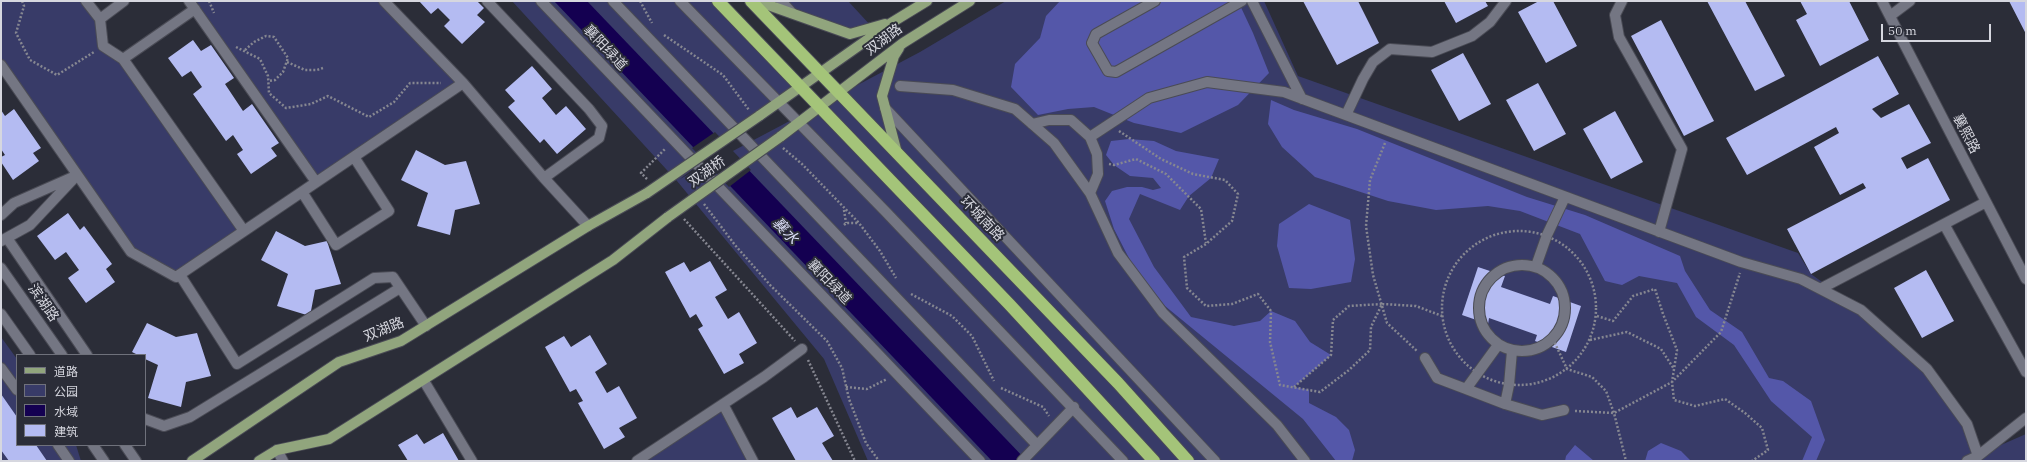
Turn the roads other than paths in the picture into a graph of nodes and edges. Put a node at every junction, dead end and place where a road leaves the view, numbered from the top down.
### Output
1 (86, 1) edge
2 (124, 1) edge
3 (384, 1) edge
4 (487, 1) edge
5 (541, 1) edge
6 (613, 1) edge
7 (680, 1) edge
8 (718, 1) edge
9 (751, 1) edge
10 (757, 1) edge
11 (781, 1) edge
12 (927, 1) edge
13 (970, 1) edge
14 (1155, 1) edge
15 (1242, 1) edge
16 (1252, 1) edge
17 (1506, 1) edge
18 (1622, 1) edge
19 (1882, 1) edge
20 (1910, 1) edge
21 (192, 5) edge
22 (792, 13) junction
23 (1890, 16) junction
24 (100, 19) junction
25 (891, 22) junction
26 (903, 43) junction
27 (123, 59) junction
28 (1, 65) edge
29 (820, 72) junction
30 (463, 83) junction
31 (900, 86) dead end
32 (800, 87) junction
33 (839, 93) junction
34 (1302, 98) junction
35 (777, 103) junction
36 (819, 108) junction
37 (885, 108) junction
38 (1346, 115) junction
39 (798, 123) junction
40 (1032, 124) junction
41 (1090, 137) junction
42 (897, 153) junction
43 (354, 157) junction
44 (77, 175) junction
45 (544, 178) junction
46 (316, 182) junction
47 (1090, 193) junction
48 (304, 195) dead end
49 (1565, 197) junction
50 (1986, 202) junction
51 (1, 215) edge
52 (1944, 224) junction
53 (588, 226) junction
54 (244, 231) junction
55 (1659, 232) junction
56 (4, 240) edge
57 (1536, 266) junction
58 (1, 268) edge
59 (180, 275) junction
60 (2026, 279) edge
61 (400, 288) junction
62 (1820, 289) junction
63 (2, 316) edge
64 (426, 326) junction
65 (1498, 345) junction
66 (802, 349) road end
67 (1512, 351) junction
68 (29, 354) edge
69 (61, 354) edge
70 (86, 354) edge
71 (1425, 358) road end
72 (1, 368) edge
73 (2026, 372) edge
74 (424, 381) junction
75 (16, 389) edge
76 (1466, 389) junction
77 (723, 404) junction
78 (1504, 404) junction
79 (1074, 407) junction
80 (1564, 410) road end
81 (2026, 418) edge
82 (146, 419) edge
83 (59, 446) edge
84 (92, 446) edge
85 (93, 446) edge
86 (126, 446) edge
87 (1035, 447) junction
88 (277, 450) junction
89 (1978, 456) junction
90 (640, 460) edge
91 (69, 461) edge
92 (95, 461) edge
93 (104, 461) edge
94 (136, 461) edge
95 (192, 461) edge
96 (259, 461) edge
97 (283, 461) edge
98 (472, 461) edge
99 (753, 461) edge
100 (980, 461) edge
101 (1022, 461) edge
102 (1123, 461) edge
103 (1154, 461) edge
104 (1188, 461) edge
105 (1215, 461) edge
106 (1305, 461) edge
107 (1967, 461) edge

1 - 24 street
2 - 24 street
3 - 30 street
4 - 45 street
5 - 100 street, 襄阳绿道
6 - 87 street
7 - 35 street
8 - 32 highway
9 - 29 highway, 环城南路
10 - 22 main road
11 - 22 street
12 - 25 main road, 双湖路
13 - 26 main road, 双湖路
14 - 15 street
16 - 34 street
17 - 38 street
18 - 55 street
19 - 23 street, 襄熙路
20 - 23 street
21 - 27 street
21 - 46 street
22 - 25 main road
23 - 50 street, 襄熙路
24 - 27 street
25 - 29 main road, 双湖路
26 - 33 main road, 双湖路
26 - 37 main road
27 - 54 street
28 - 44 street
29 - 32 main road, 双湖路
29 - 33 highway, 环城南路
30 - 43 street
30 - 45 street
31 - 40 street
32 - 35 main road, 双湖桥
32 - 36 highway
33 - 36 main road, 双湖路
33 - 42 highway, 环城南路
34 - 38 street
34 - 41 street
35 - 39 street
35 - 53 main road, 双湖桥, bridge
36 - 39 main road, 双湖桥
36 - 103 highway
37 - 42 main road
37 - 105 street
38 - 49 street
39 - 74 main road, 双湖桥, bridge
39 - 79 street
40 - 41 street
40 - 47 street
41 - 47 street
42 - 104 highway, 环城南路
43 - 46 street
43 - 48 street
44 - 51 street
44 - 56 street
44 - 59 street
45 - 53 street
46 - 54 street
47 - 106 street
49 - 55 street
49 - 57 street
50 - 52 street
50 - 60 street, 襄熙路
52 - 62 street
52 - 73 street
53 - 64 main road, 双湖路
54 - 59 street
55 - 62 street
56 - 70 street
57 - 65 street
57 - 67 street
58 - 69 street, 滨湖路
59 - 61 street
61 - 64 street
61 - 82 street
62 - 89 street
63 - 68 street
64 - 95 main road, 双湖路
65 - 67 street
65 - 76 street
66 - 77 street
67 - 78 street
71 - 76 street
72 - 75 street
74 - 88 main road
74 - 98 street
76 - 78 street
77 - 90 street
77 - 99 street
78 - 80 street
79 - 87 street
79 - 102 street
81 - 89 street
83 - 91 street
84 - 92 street
85 - 93 street
86 - 94 street
87 - 101 street
88 - 96 main road
88 - 97 street
89 - 107 street

